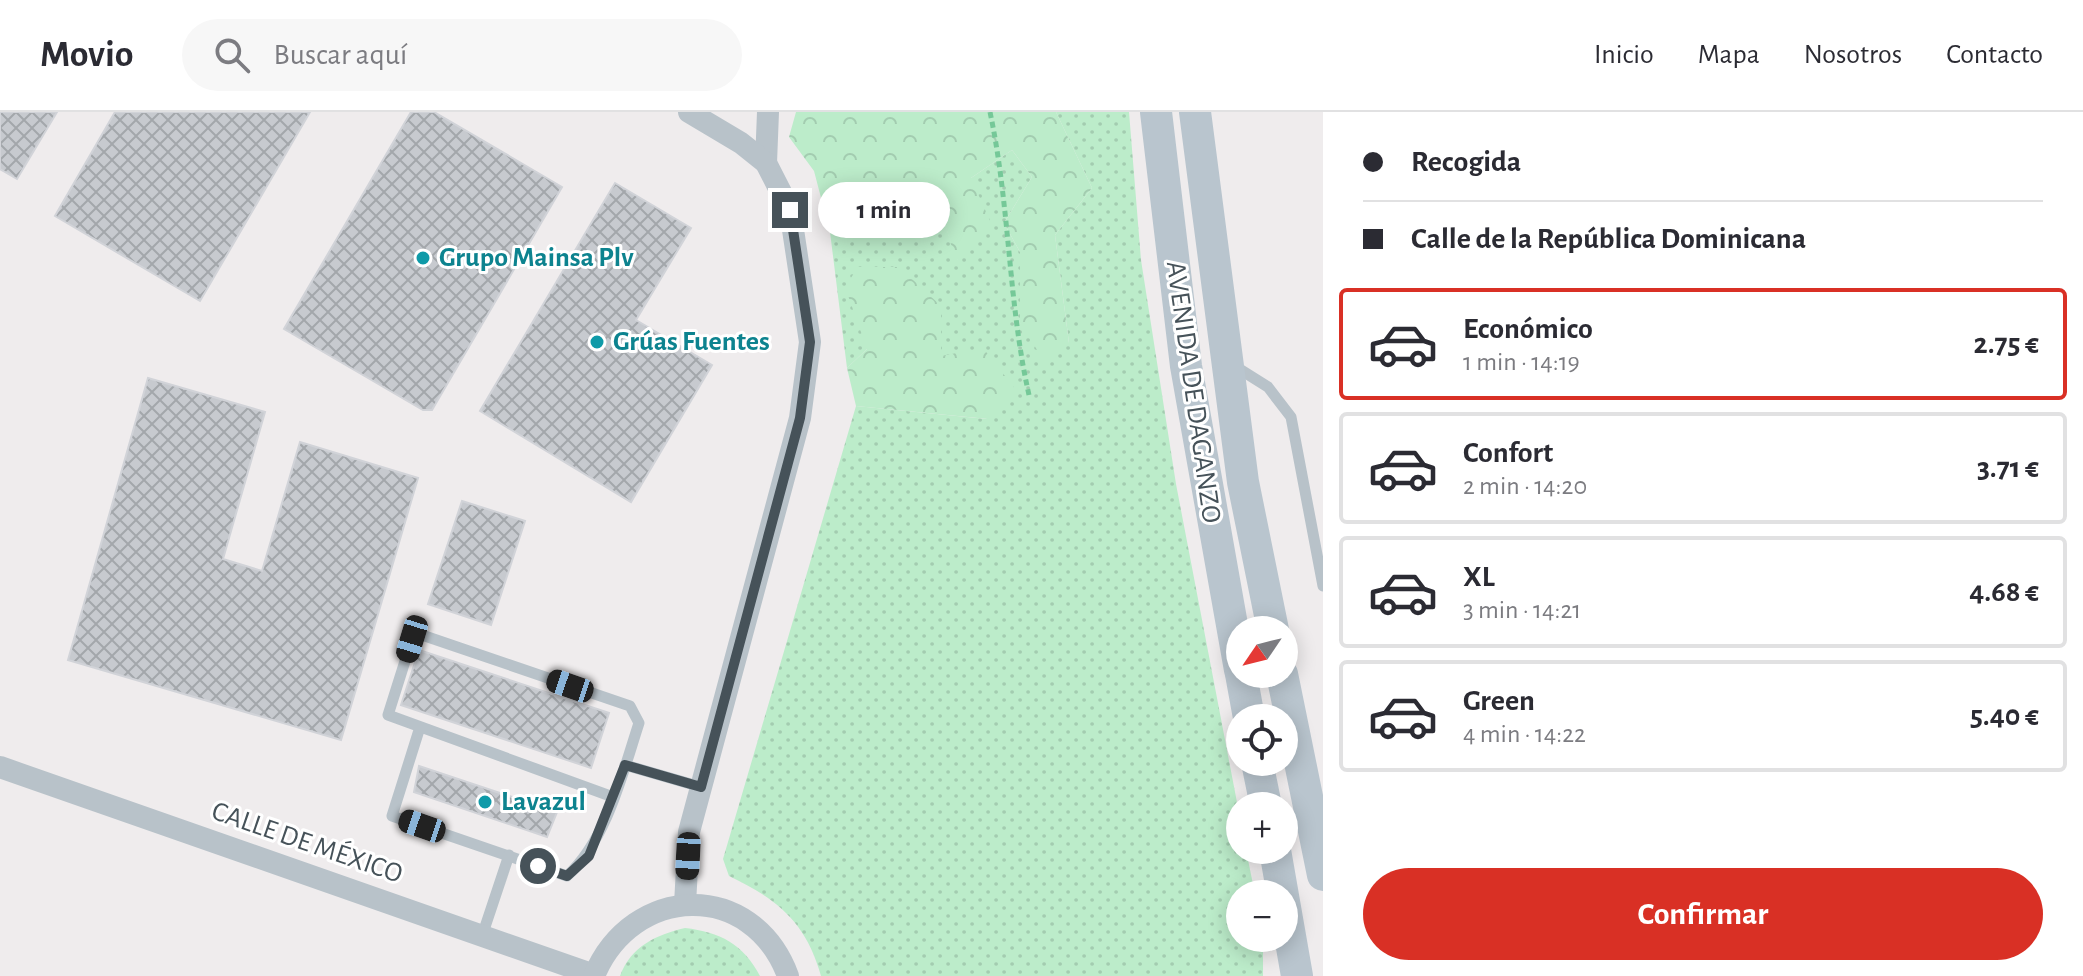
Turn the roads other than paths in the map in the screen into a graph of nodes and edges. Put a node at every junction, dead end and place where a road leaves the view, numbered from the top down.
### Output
1 (689, 112) edge
2 (768, 112) edge
3 (1156, 112) edge
4 (1195, 112) edge
5 (766, 163) junction
6 (1227, 361) junction
7 (1323, 586) edge
8 (1230, 616) edge
9 (1270, 616) edge
10 (1285, 688) edge
11 (420, 727) junction
12 (625, 765) junction
13 (0, 767) edge
14 (701, 787) junction
15 (613, 797) junction
16 (509, 855) junction
17 (1277, 864) edge
18 (1323, 875) edge
19 (685, 904) junction
20 (482, 936) junction
21 (594, 975) edge
22 (788, 976) edge
23 (1297, 976) edge

1 - 5 street
2 - 5 street
3 - 8 main road, AVENIDA DE DAGANZO
4 - 6 main road, AVENIDA DE DAGANZO
5 - 14 street
6 - 7 lane
6 - 9 main road, AVENIDA DE DAGANZO
10 - 18 main road
11 - 12 lane
11 - 15 lane
11 - 16 lane
12 - 14 lane
12 - 15 lane
13 - 20 street, CALLE DE MÉXICO
14 - 19 street
15 - 16 lane
16 - 20 lane
17 - 23 main road
19 - 21 street
19 - 22 street
20 - 21 street, CALLE DE MÉXICO

